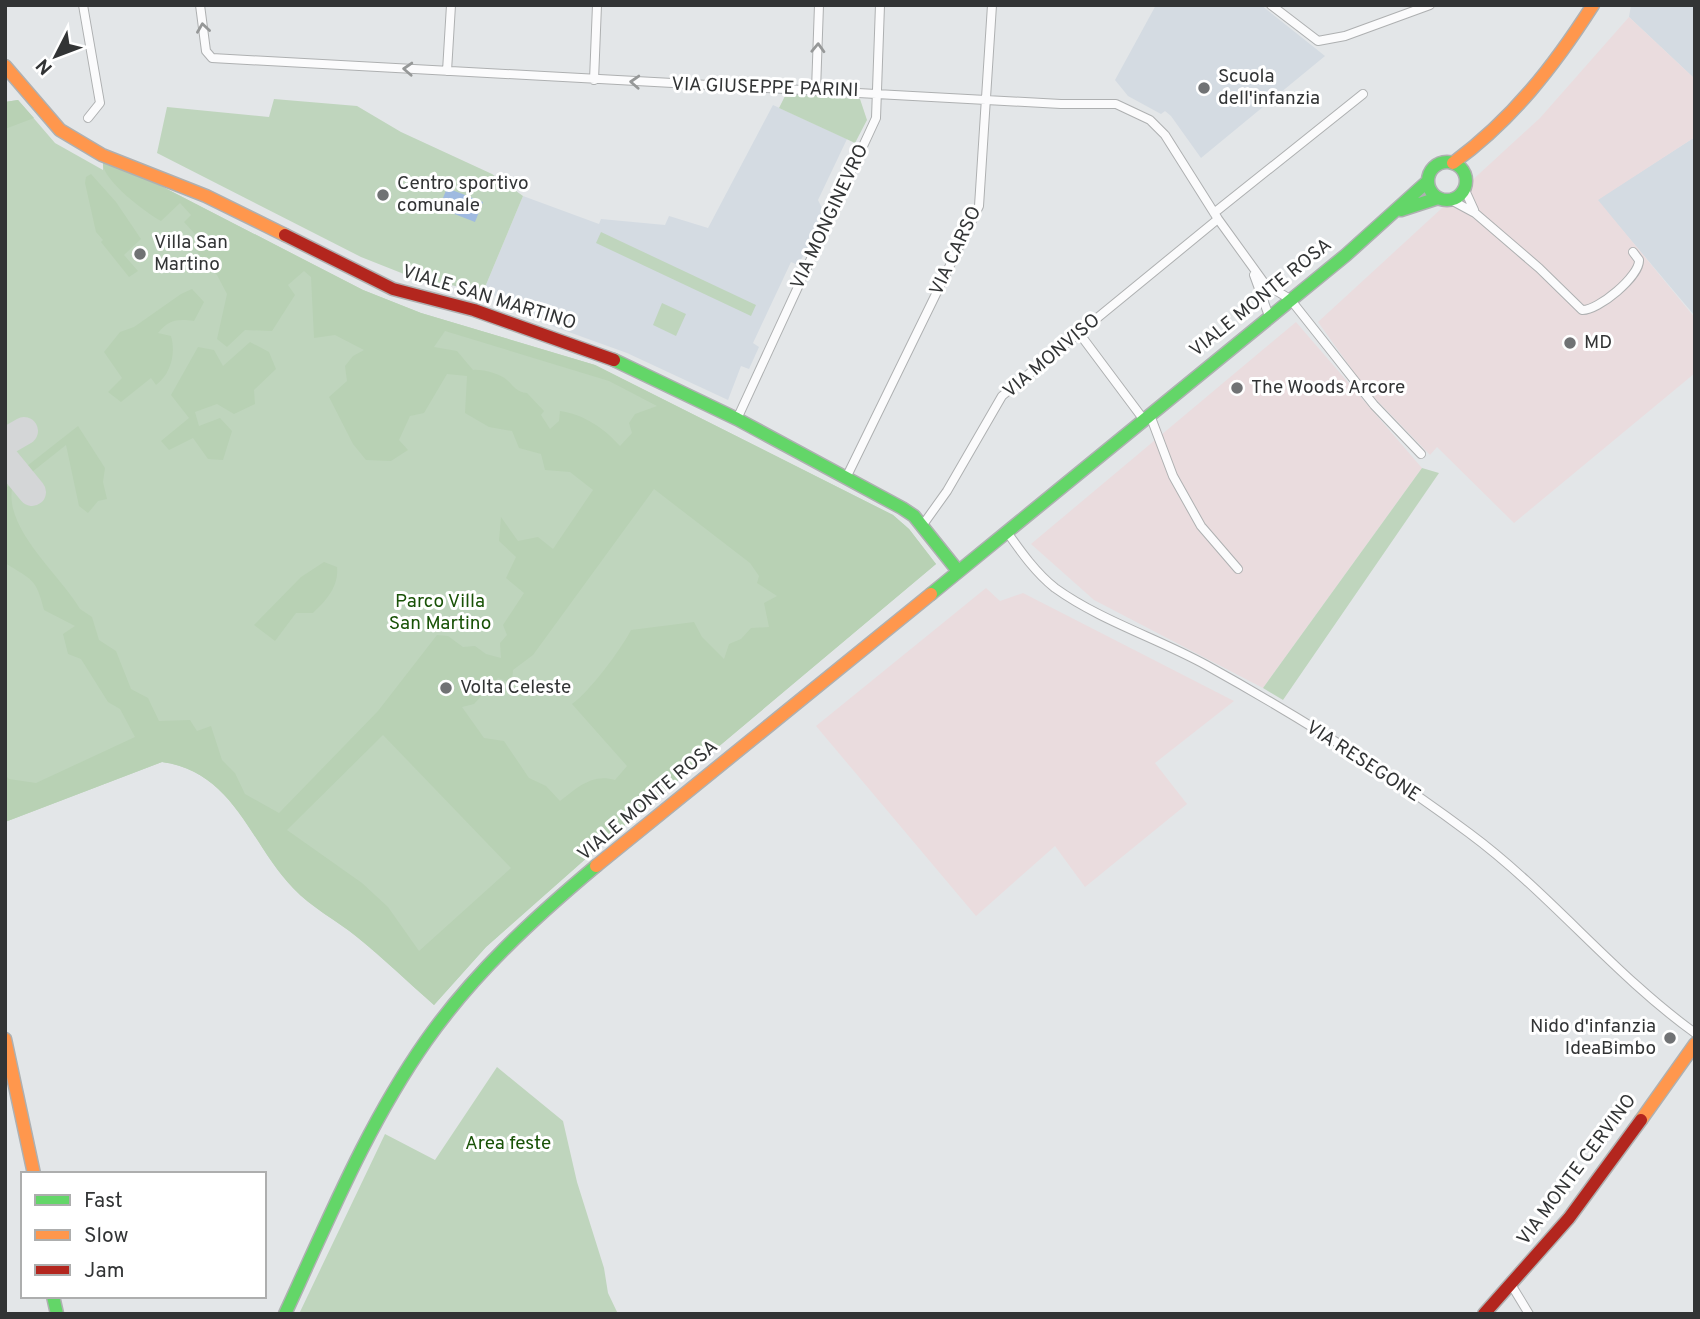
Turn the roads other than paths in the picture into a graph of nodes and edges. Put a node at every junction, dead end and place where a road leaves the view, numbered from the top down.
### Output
1 (83, 5) edge
2 (200, 5) edge
3 (451, 5) edge
4 (597, 5) edge
5 (819, 5) edge
6 (880, 5) edge
7 (992, 5) edge
8 (1271, 5) edge
9 (1430, 5) edge
10 (1593, 5) edge
11 (5, 66) edge
12 (447, 71) junction
13 (594, 80) junction
14 (816, 90) junction
15 (875, 92) junction
16 (1363, 94) dead end
17 (986, 98) junction
18 (88, 118) dead end
19 (1483, 143) junction
20 (1453, 163) junction
21 (1427, 181) junction
22 (1464, 181) junction
23 (1444, 199) junction
24 (1397, 211) junction
25 (1475, 213) junction
26 (1216, 216) junction
27 (1633, 252) dead end
28 (1249, 262) junction
29 (1290, 299) junction
30 (1269, 316) junction
31 (1079, 333) junction
32 (1147, 417) junction
33 (737, 419) junction
34 (1421, 454) dead end
35 (846, 478) junction
36 (922, 526) junction
37 (1007, 532) junction
38 (1238, 569) dead end
39 (958, 571) junction
40 (1695, 1032) edge
41 (5, 1039) edge
42 (1695, 1044) edge
43 (22, 1122) junction
44 (28, 1172) edge
45 (34, 1172) edge
46 (1512, 1286) junction
47 (285, 1314) edge
48 (1484, 1314) edge
49 (1529, 1314) edge

1 - 18 street
12 -> 2 street, VIA GIUSEPPE PARINI
3 - 12 street
4 - 13 street
14 -> 5 street
6 - 15 street, VIA MONGINEVRO
7 - 17 street, VIA CARSO
8 - 9 street
10 - 19 main road, VIALE MONTE ROSA
11 - 33 main road, VIALE SAN MARTINO
12 - 13 street, VIA GIUSEPPE PARINI
14 -> 13 street, VIA GIUSEPPE PARINI
14 - 15 street, VIA GIUSEPPE PARINI
15 - 17 street, VIA GIUSEPPE PARINI
15 - 33 street, VIA MONGINEVRO
16 - 26 street, VIA MONVISO
17 - 26 street, VIA GIUSEPPE PARINI
17 - 35 street, VIA CARSO
19 - 20 main road, VIALE MONTE ROSA
19 - 22 main road, VIALE MONTE ROSA
20 - 21 main road, VIALE MONTE ROSA
20 - 22 main road
21 - 23 main road
21 - 24 main road, VIALE MONTE ROSA
22 - 23 main road, VIALE MONTE ROSA
22 - 25 street
23 - 24 main road, VIALE MONTE ROSA
23 - 25 street
24 - 29 main road, VIALE MONTE ROSA
25 - 27 street
26 - 28 street, VIA GIUSEPPE PARINI
26 - 31 street, VIA MONVISO
28 - 29 street, VIA GIUSEPPE PARINI
28 - 30 street, VIA GIUSEPPE PARINI
29 - 30 main road, VIALE MONTE ROSA
29 - 34 street, VIA GIUSEPPE PARINI
30 - 32 main road, VIALE MONTE ROSA
31 - 32 street
31 - 36 street, VIA MONVISO
32 - 37 main road, VIALE MONTE ROSA
32 - 38 street
33 - 35 main road, VIALE SAN MARTINO
35 - 36 main road, VIALE SAN MARTINO
36 - 39 main road, VIALE SAN MARTINO
37 - 39 main road, VIALE MONTE ROSA
37 - 40 street, VIA RESEGONE
39 - 47 main road, VIALE MONTE ROSA
41 - 43 main road
42 - 46 main road, VIA MONTE CERVINO
43 - 44 main road
43 - 45 main road
46 - 48 main road, VIA MONTE CERVINO
46 - 49 street

